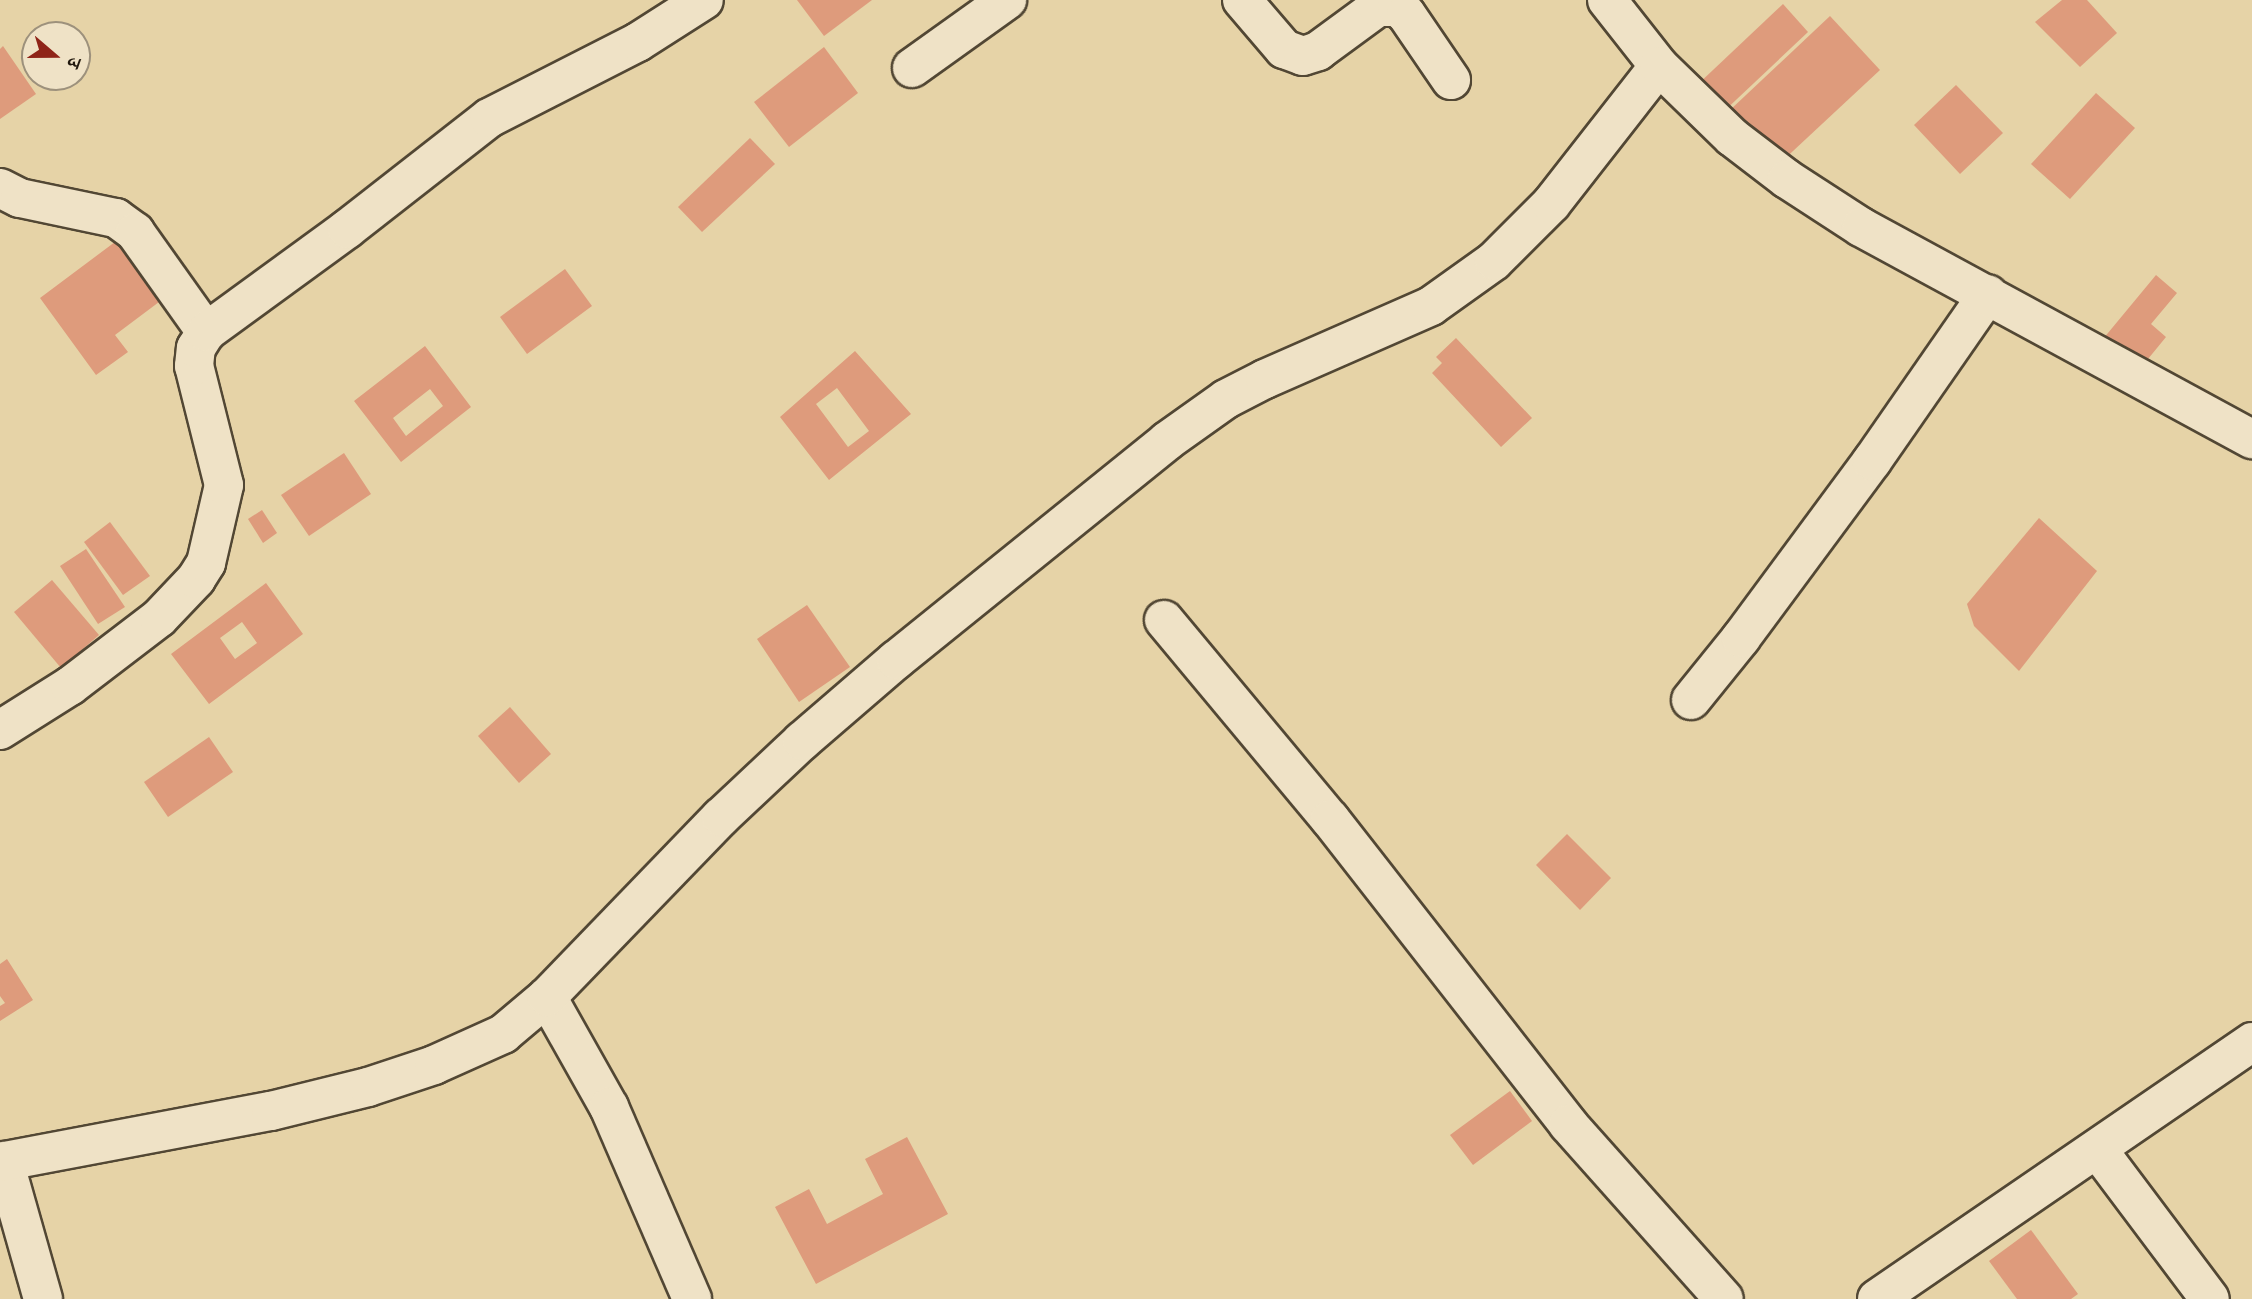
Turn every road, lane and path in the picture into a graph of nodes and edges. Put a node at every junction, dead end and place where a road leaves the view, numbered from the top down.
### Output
1 (704, 0) edge
2 (1242, 0) edge
3 (1607, 0) edge
4 (988, 5) edge
5 (1658, 66) junction
6 (912, 68) dead end
7 (1451, 80) dead end
8 (0, 188) edge
9 (1988, 294) junction
10 (206, 332) junction
11 (2252, 439) edge
12 (1164, 620) dead end
13 (1691, 700) dead end
14 (0, 730) edge
15 (547, 997) junction
16 (2252, 1042) edge
17 (2098, 1150) junction
18 (2, 1162) edge
19 (43, 1299) edge
20 (692, 1299) edge
21 (1724, 1299) edge
22 (1877, 1299) edge
23 (2210, 1299) edge

1 - 10 street
2 - 7 street
3 - 5 street
4 - 6 street
5 - 9 street
5 - 15 street
8 - 10 street
9 - 11 street
9 - 13 street
10 - 14 street
12 - 21 street
15 - 18 street
15 - 20 street
16 - 17 street
17 - 22 street
17 - 23 street
18 - 19 street

